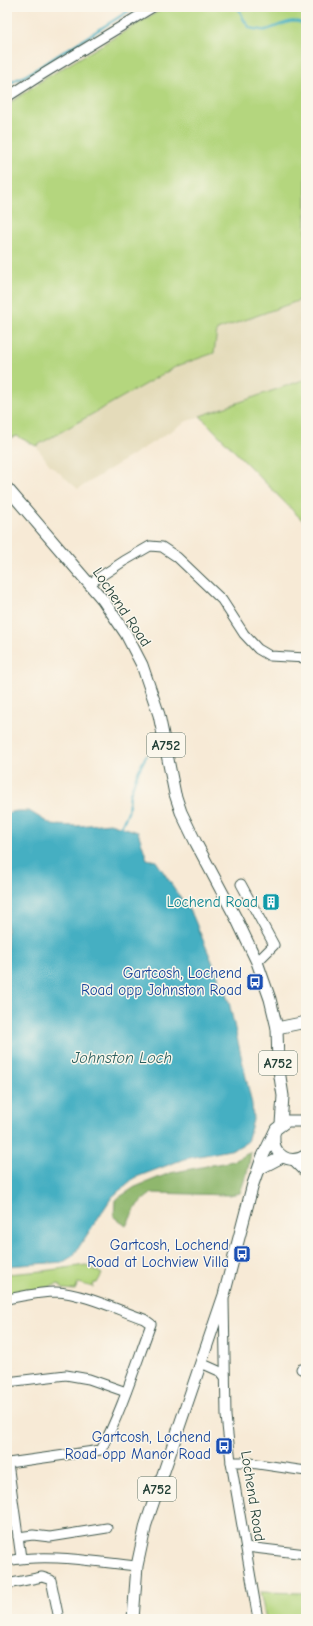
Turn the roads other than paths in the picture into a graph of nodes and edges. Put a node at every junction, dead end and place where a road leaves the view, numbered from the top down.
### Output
1 (153, 7) edge
2 (7, 98) edge
3 (7, 488) edge
4 (89, 584) junction
5 (306, 658) edge
6 (241, 884) dead end
7 (257, 962) junction
8 (306, 1022) edge
9 (277, 1028) junction
10 (283, 1096) junction
11 (304, 1123) edge
12 (281, 1124) junction
13 (274, 1136) junction
14 (287, 1158) junction
15 (306, 1158) edge
16 (259, 1169) junction
17 (306, 1173) edge
18 (224, 1295) junction
19 (7, 1299) edge
20 (201, 1363) junction
21 (225, 1378) junction
22 (7, 1382) edge
23 (126, 1392) junction
24 (231, 1462) junction
25 (306, 1471) edge
26 (107, 1528) dead end
27 (18, 1537) junction
28 (246, 1547) junction
29 (306, 1554) edge
30 (21, 1558) junction
31 (7, 1561) edge
32 (137, 1566) junction
33 (7, 1584) edge
34 (59, 1619) edge
35 (133, 1619) edge
36 (258, 1619) edge

1 - 2 street
3 - 4 main road, Lochend Road / A752
4 - 5 street
4 - 7 main road, Lochend Road / A752
6 - 7 street
7 - 9 main road, Lochend Road / A752
8 - 9 main road
9 - 10 main road, Lochend Road / A752
10 - 11 main road, Lochend Road / A752
10 - 12 main road, Lochend Road / A752
11 - 12 main road
12 - 13 main road
13 - 14 main road
13 - 16 main road, A752
14 - 15 main road
14 - 16 main road
14 - 17 street
16 - 18 main road, A752
18 - 20 main road, A752
18 - 21 street, Lochend Road
19 - 23 street
20 - 21 street
20 - 32 main road, A752
21 - 24 street, Lochend Road
22 - 23 street
23 - 27 street
24 - 25 street
24 - 28 street, Lochend Road
26 - 27 street
27 - 30 street
28 - 29 street
28 - 36 street, Lochend Road
30 - 31 street
30 - 32 street
32 - 35 main road, A752
33 - 34 street

